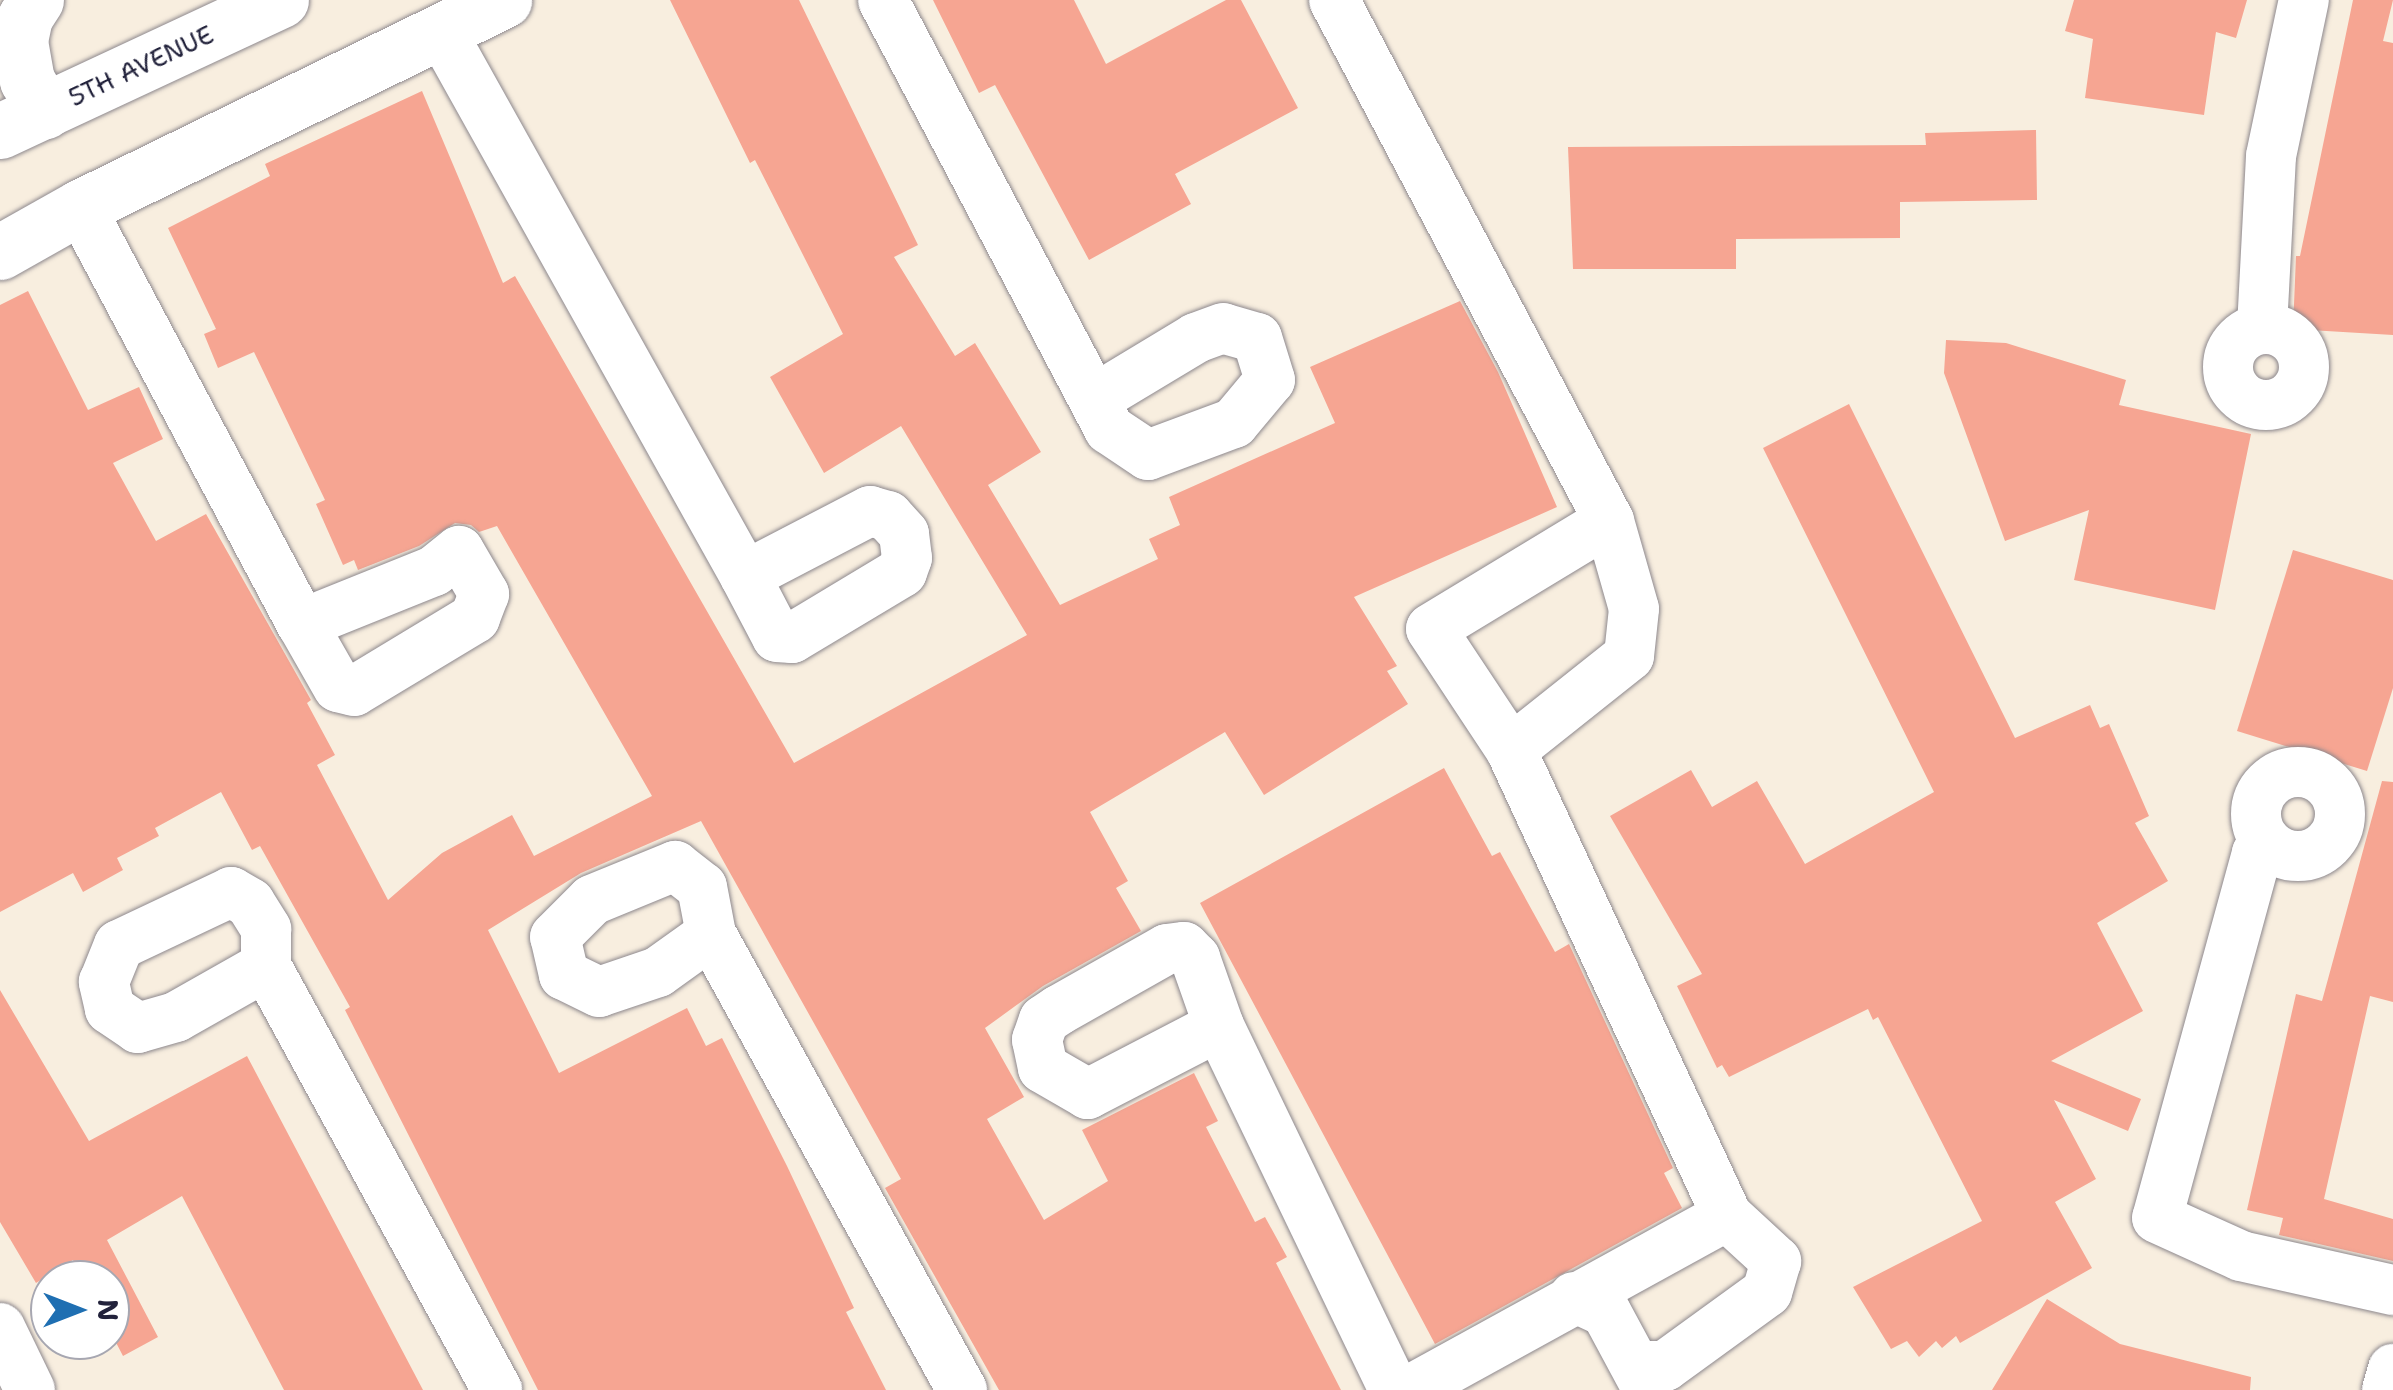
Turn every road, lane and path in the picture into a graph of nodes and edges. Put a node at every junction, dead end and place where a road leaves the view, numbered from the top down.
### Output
1 (8, 0) edge
2 (36, 0) edge
3 (281, 0) edge
4 (504, 0) edge
5 (883, 0) edge
6 (1334, 0) edge
7 (2304, 0) edge
8 (0, 4) edge
9 (442, 33) junction
10 (23, 121) edge
11 (80, 207) junction
12 (0, 252) edge
13 (2262, 328) dead end
14 (1095, 400) dead end
15 (1609, 521) junction
16 (745, 576) dead end
17 (302, 624) dead end
18 (1512, 750) junction
19 (2266, 844) dead end
20 (711, 934) dead end
21 (266, 966) dead end
22 (1219, 1026) dead end
23 (1727, 1216) junction
24 (2393, 1290) edge
25 (1574, 1297) junction
26 (0, 1328) edge
27 (2393, 1369) edge
28 (1642, 1378) edge
29 (30, 1390) edge
30 (497, 1390) edge
31 (962, 1390) edge
32 (1394, 1390) edge
33 (1410, 1390) edge
34 (2386, 1390) edge

1 - 8 street
2 - 10 street
3 - 10 street, 5TH AVENUE
4 - 9 street
5 - 14 street
6 - 15 street
7 - 13 street
9 - 11 street
9 - 16 street
11 - 12 street
11 - 17 street
15 - 18 street
15 - 18 street
18 - 23 street
19 - 24 street
20 - 31 street
21 - 30 street
22 - 32 street
23 - 25 street
23 - 28 street
25 - 28 street
25 - 33 street
26 - 29 street
27 - 34 street

